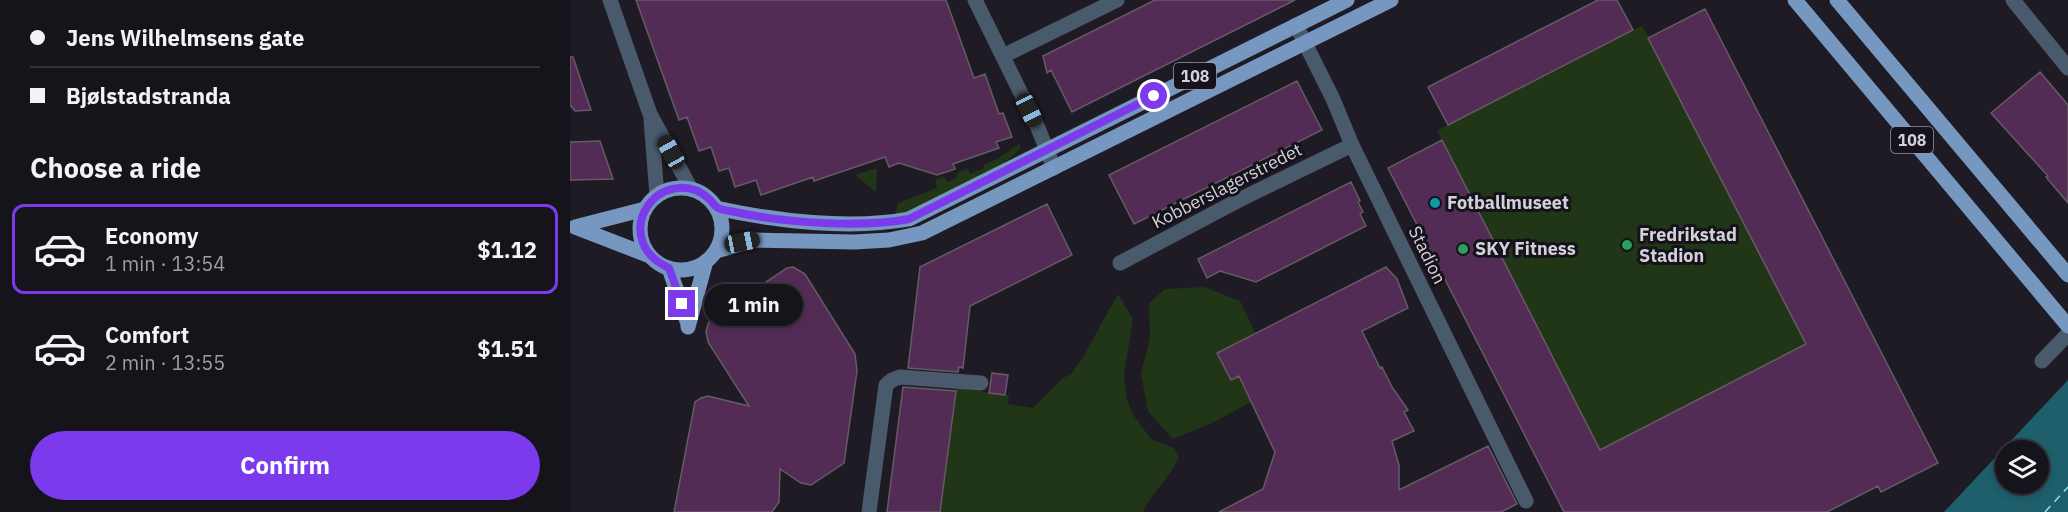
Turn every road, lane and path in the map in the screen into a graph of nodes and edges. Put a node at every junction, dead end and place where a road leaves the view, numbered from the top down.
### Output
1 (610, 0) edge
2 (975, 0) edge
3 (1117, 0) edge
4 (1347, 0) edge
5 (1391, 0) edge
6 (1795, 0) edge
7 (1837, 0) edge
8 (2013, 0) edge
9 (1296, 25) junction
10 (1305, 43) junction
11 (1003, 57) junction
12 (2068, 68) edge
13 (650, 114) junction
14 (1352, 146) junction
15 (1046, 150) junction
16 (1054, 168) junction
17 (691, 189) junction
18 (657, 196) junction
19 (716, 208) junction
20 (645, 209) junction
21 (650, 256) junction
22 (711, 256) junction
23 (1120, 263) dead end
24 (669, 268) junction
25 (2068, 275) edge
26 (2068, 326) edge
27 (2068, 334) edge
28 (2042, 361) dead end
29 (981, 382) dead end
30 (1526, 501) dead end
31 (869, 512) edge

1 - 13 street
2 - 11 street
3 - 11 street
4 - 9 main road, 108
5 - 10 main road, 108
6 - 26 main road, 108
7 - 25 main road, 108
8 - 12 street
9 - 10 street, Stadion
9 - 15 main road, 108
10 - 14 street, Stadion
10 - 16 main road, 108
11 - 15 street
13 - 17 street
13 - 18 street
14 - 23 street, Kobberslagerstredet
14 - 30 street, Stadion
15 - 16 street
15 - 19 main road, 108
16 - 22 main road, 108
17 - 18 main road
17 - 19 main road, 108
18 - 20 main road
19 - 22 main road
20 - 21 main road
20 - 21 main road
21 - 24 main road
22 - 24 main road, 108
22 - 24 main road
27 - 28 street
29 - 31 street

